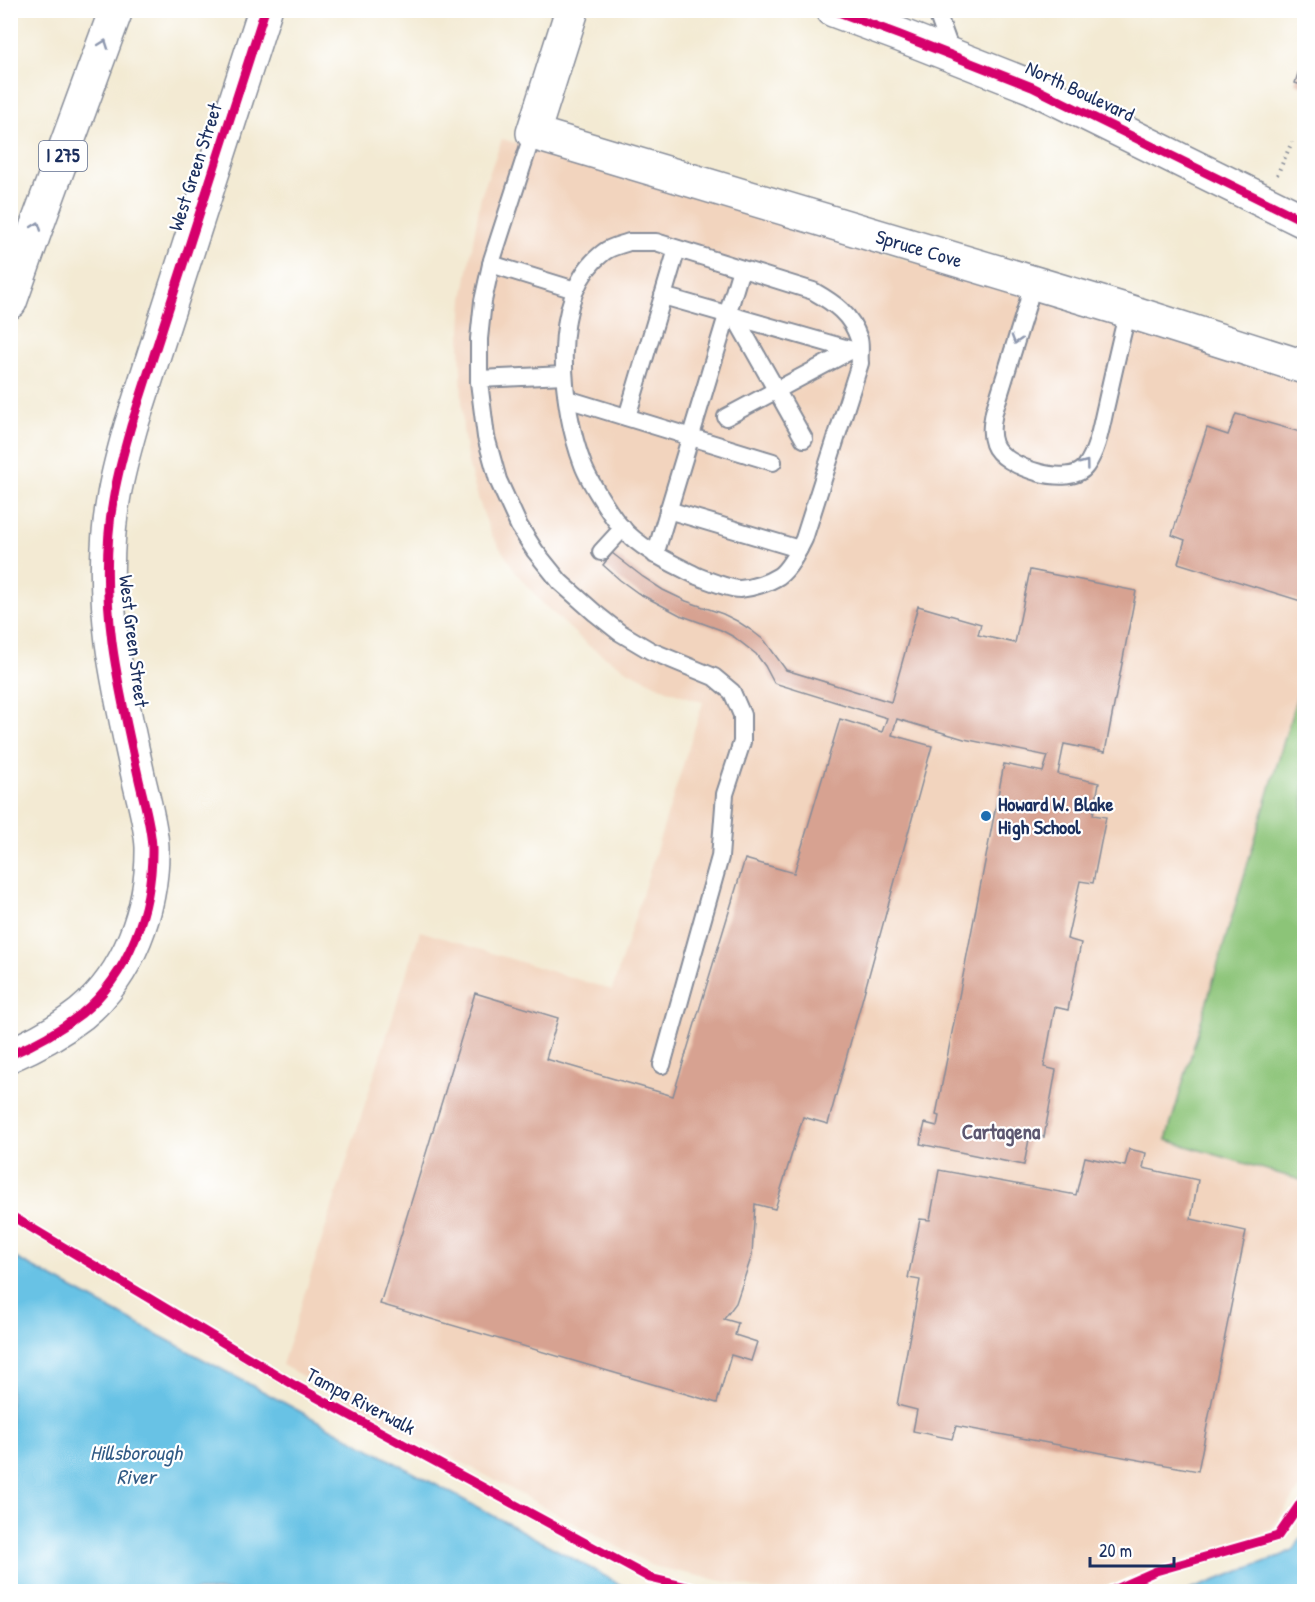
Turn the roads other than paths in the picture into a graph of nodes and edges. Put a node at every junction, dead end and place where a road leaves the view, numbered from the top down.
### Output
1 (117, 10) edge
2 (265, 10) edge
3 (572, 10) edge
4 (936, 10) edge
5 (848, 13) edge
6 (952, 55) junction
7 (533, 133) junction
8 (1305, 221) edge
9 (677, 249) junction
10 (491, 264) junction
11 (741, 269) junction
12 (1032, 284) junction
13 (575, 290) junction
14 (663, 296) junction
15 (10, 302) edge
16 (1128, 311) junction
17 (731, 315) junction
18 (856, 351) junction
19 (1305, 367) edge
20 (564, 375) junction
21 (479, 379) junction
22 (776, 390) junction
23 (567, 399) junction
24 (627, 417) junction
25 (726, 417) dead end
26 (691, 437) junction
27 (804, 439) dead end
28 (773, 462) dead end
29 (668, 510) junction
30 (622, 528) junction
31 (799, 549) junction
32 (601, 552) dead end
33 (655, 555) junction
34 (10, 1055) edge
35 (662, 1065) dead end

15 -> 1 main road, I 275
2 - 34 main road, West Green Street
3 - 7 main road
4 - 6 lane
5 - 6 main road, North Boulevard
6 - 8 main road, North Boulevard
7 - 10 lane
7 - 12 main road, Spruce Cove
9 - 11 lane
9 - 13 lane
9 - 14 lane
10 - 13 lane
10 - 21 lane
11 - 17 lane
11 - 18 lane
12 - 16 main road, Spruce Cove
12 -> 16 lane
13 - 20 lane
14 - 17 lane
14 - 24 lane
16 - 19 main road, Spruce Cove
17 - 18 lane
17 - 22 lane
17 - 26 lane
18 - 22 lane
18 - 31 lane
20 - 21 lane
20 - 23 lane
21 - 35 lane
22 - 25 lane
22 - 27 lane
23 - 24 lane
23 - 30 lane
24 - 26 lane
26 - 28 lane
26 - 29 lane
29 - 31 lane
29 - 33 lane
30 - 32 lane
30 - 33 lane
31 - 33 lane

